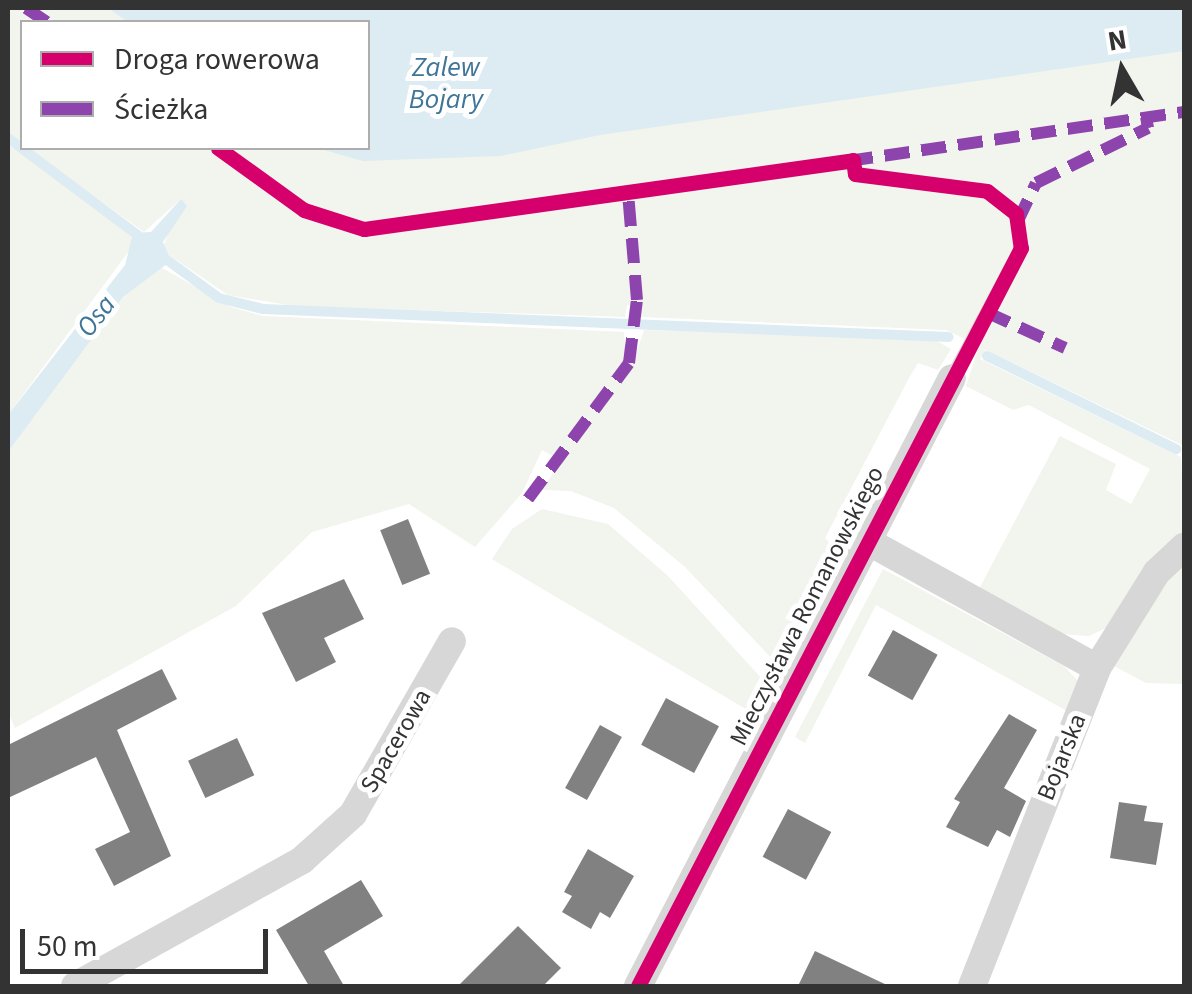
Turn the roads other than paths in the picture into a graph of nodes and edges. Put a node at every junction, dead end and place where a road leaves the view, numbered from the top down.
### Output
1 (1021, 248) dead end
2 (952, 378) joint
3 (869, 542) junction
4 (1184, 547) edge
5 (452, 641) dead end
6 (1097, 668) junction
7 (75, 986) edge
8 (638, 986) edge
9 (972, 986) edge

1 - 2 lane, Mieczysława Romanowskiego
2 - 3 street, Mieczysława Romanowskiego
3 - 6 street
3 - 8 street, Mieczysława Romanowskiego
4 - 6 street, Bojarska
5 - 7 street, Spacerowa
6 - 9 street, Bojarska

